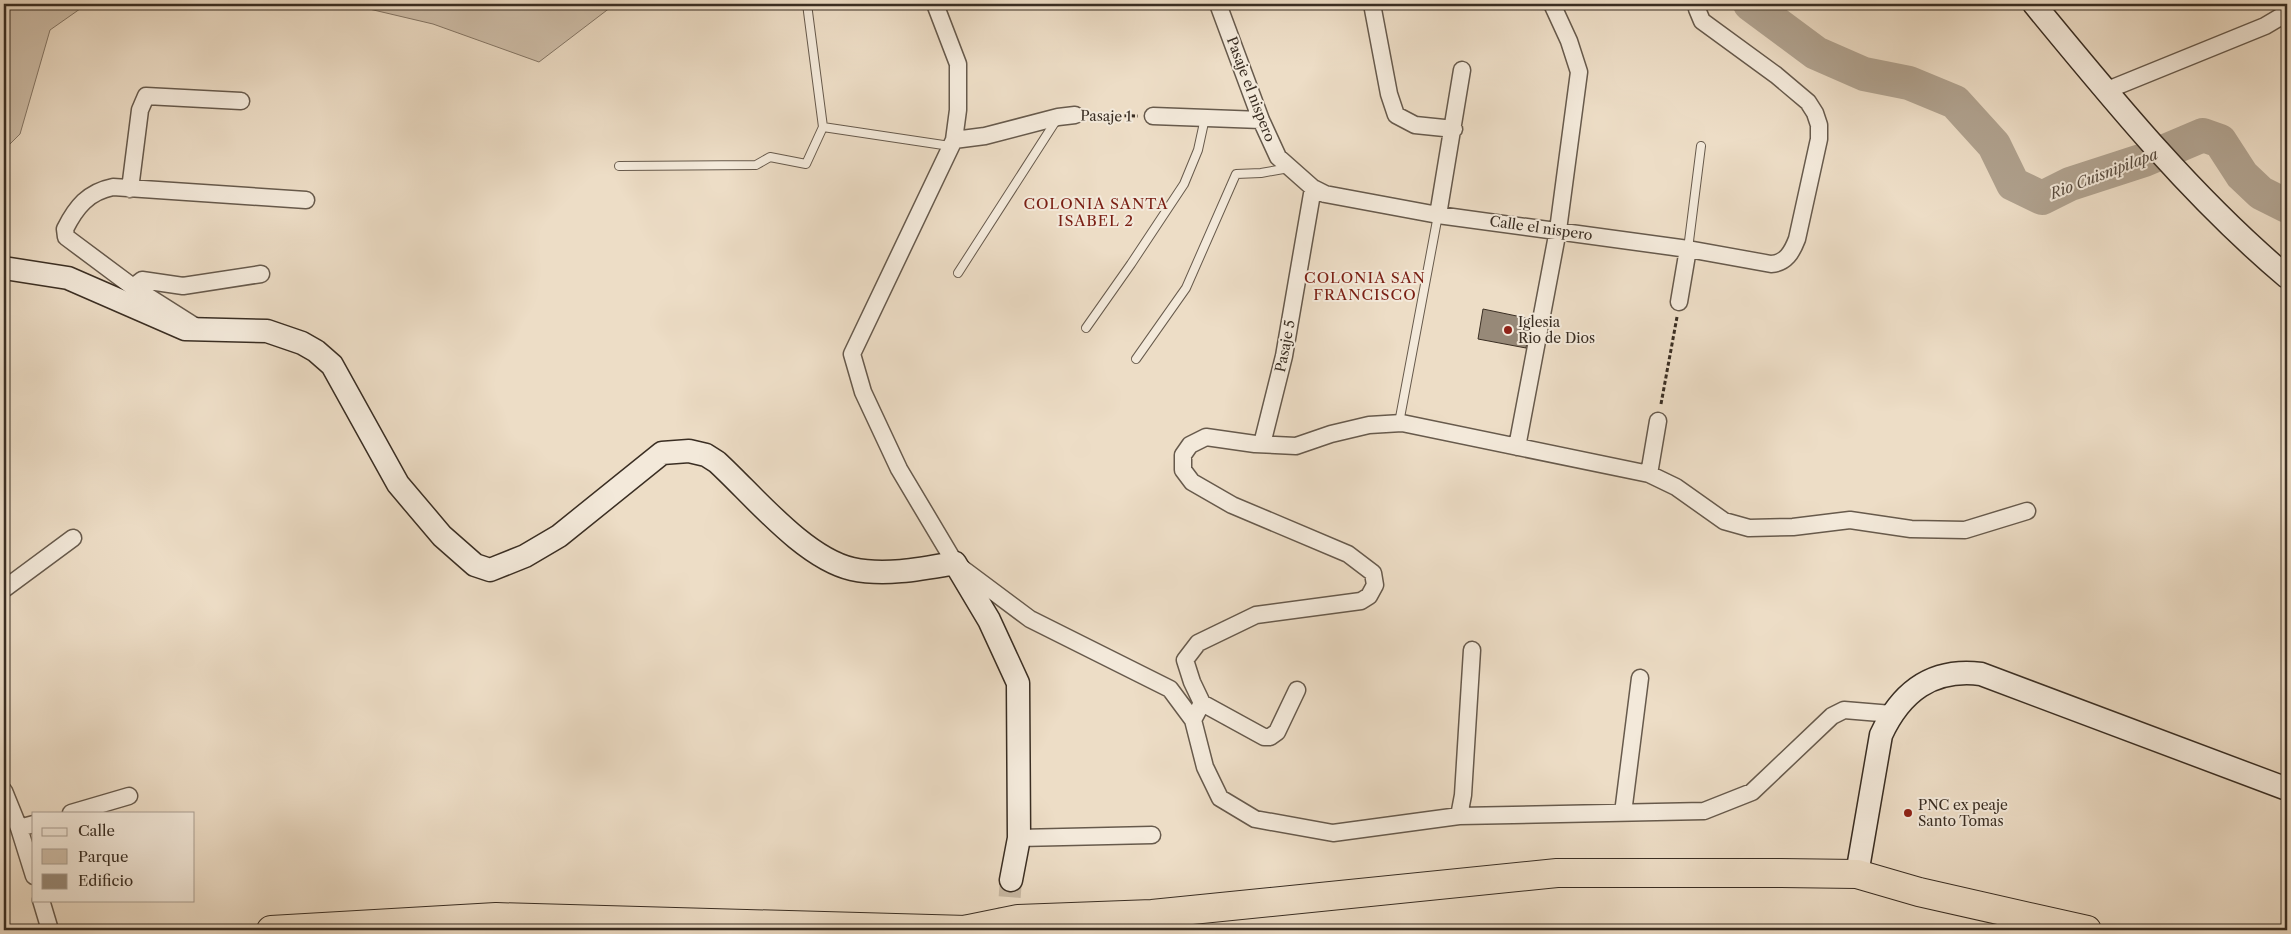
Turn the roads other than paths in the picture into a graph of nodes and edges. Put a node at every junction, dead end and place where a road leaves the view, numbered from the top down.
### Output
1 (807, 4) edge
2 (935, 4) edge
3 (939, 4) edge
4 (1218, 4) edge
5 (1372, 4) edge
6 (1552, 4) edge
7 (1698, 4) edge
8 (2034, 4) edge
9 (2287, 13) edge
10 (1462, 70) dead end
11 (2105, 91) junction
12 (241, 101) dead end
13 (1076, 115) road end
14 (1153, 116) road end
15 (1058, 117) junction
16 (1205, 118) junction
17 (1261, 120) junction
18 (823, 127) junction
19 (1454, 129) junction
20 (952, 143) junction
21 (1701, 146) dead end
22 (619, 166) dead end
23 (1289, 168) junction
24 (1313, 188) junction
25 (130, 189) junction
26 (306, 200) dead end
27 (1438, 214) junction
28 (1558, 230) junction
29 (1688, 249) junction
30 (4, 268) edge
31 (958, 273) dead end
32 (261, 274) dead end
33 (2287, 277) edge
34 (133, 287) junction
35 (1679, 302) road end
36 (1086, 328) dead end
37 (195, 330) junction
38 (1136, 359) dead end
39 (1658, 421) road end
40 (1399, 423) junction
41 (1262, 444) junction
42 (1517, 447) junction
43 (1649, 474) junction
44 (2027, 511) dead end
45 (73, 538) dead end
46 (955, 563) junction
47 (4, 589) edge
48 (1472, 650) dead end
49 (1640, 678) dead end
50 (1297, 690) dead end
51 (1202, 703) junction
52 (1892, 714) junction
53 (1193, 720) junction
54 (2287, 789) edge
55 (4, 791) edge
56 (129, 796) dead end
57 (74, 812) edge
58 (1623, 813) junction
59 (1459, 816) junction
60 (26, 826) edge
61 (1152, 835) dead end
62 (1020, 838) junction
63 (32, 864) edge
64 (1857, 874) junction
65 (1011, 880) tunnel mouth
66 (42, 902) edge
67 (50, 930) edge
68 (271, 930) edge
69 (966, 930) edge
70 (2087, 930) edge

1 - 18 lane
2 - 3 street
2 - 20 street
4 - 17 street, Pasaje el nispero
5 - 19 street
6 - 28 street
7 - 29 street, Calle el nispero
8 - 11 street
9 - 11 street
10 - 19 street
11 - 33 street
12 - 25 street
13 - 15 street, Pasaje 1
14 - 16 street
15 - 20 street, Pasaje 1
15 - 31 lane
16 - 17 street
16 - 36 lane
17 - 23 street, Pasaje el nispero
18 - 20 lane
18 - 22 lane
19 - 27 street
20 - 46 street
21 - 29 lane
23 - 24 street, Pasaje el nispero
23 - 38 lane
24 - 27 street, Calle el nispero
24 - 41 street, Pasaje 5
25 - 26 street
25 - 34 street
27 - 28 street, Calle el nispero
27 - 40 lane
28 - 29 street, Calle el nispero
28 - 42 street
29 - 35 street
30 - 37 street
32 - 34 street
34 - 37 street
37 - 46 street
39 - 43 street
40 - 41 street
40 - 42 street
41 - 51 street
42 - 43 street
43 - 44 street
45 - 47 street
46 - 53 street
46 - 62 street
48 - 59 street
49 - 58 street
50 - 51 street
51 - 53 street
52 - 54 street
52 - 58 street
52 - 64 street
53 - 59 street
55 - 60 street
56 - 57 street
58 - 59 street
60 - 63 street
61 - 62 street
62 - 65 street
64 - 69 highway
64 - 70 highway
66 - 67 street
68 - 69 highway

